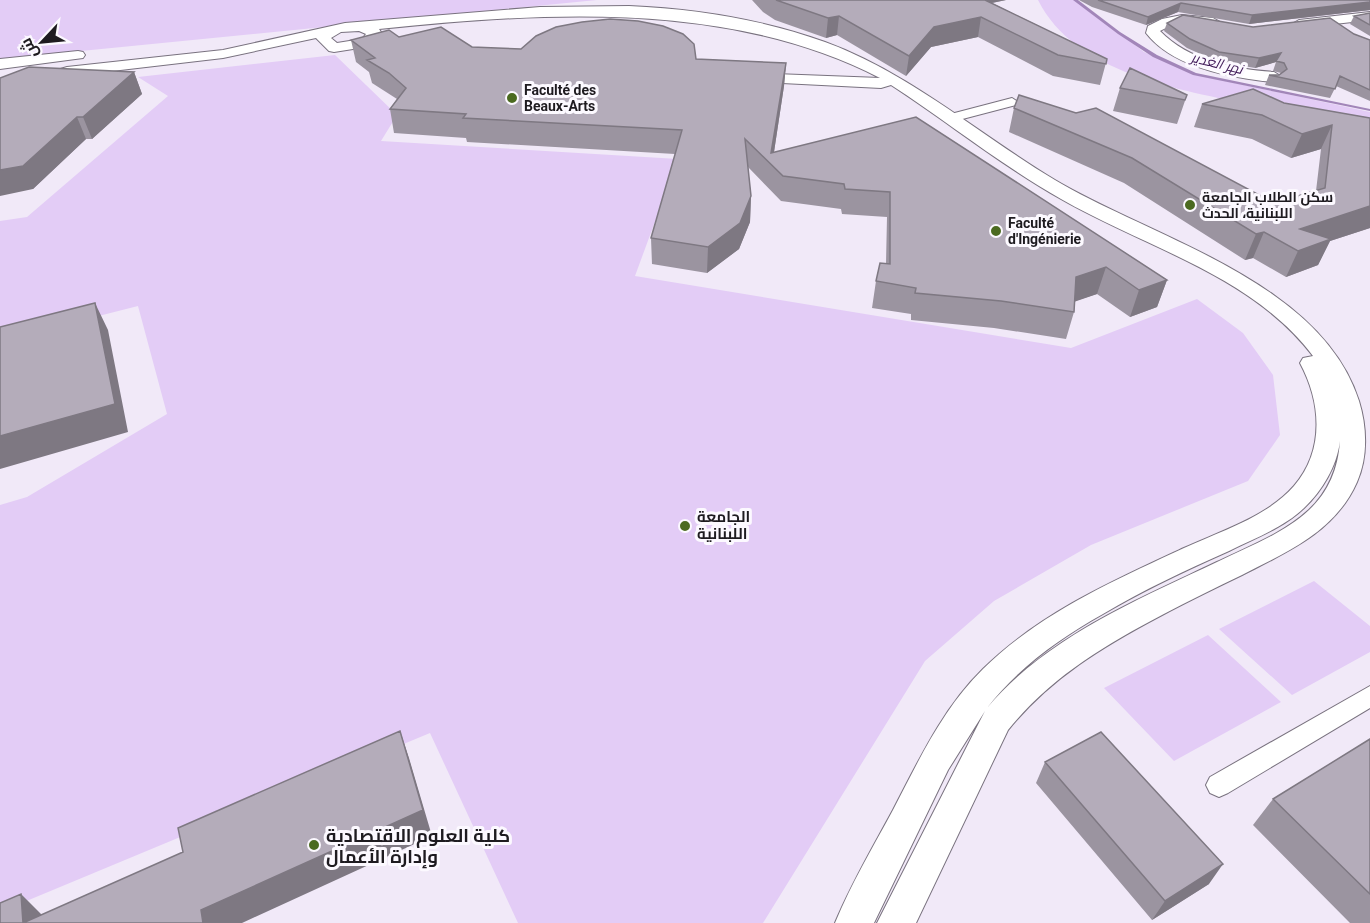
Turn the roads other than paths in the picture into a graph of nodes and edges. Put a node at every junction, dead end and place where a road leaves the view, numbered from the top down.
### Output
1 (1370, 16) edge
2 (1328, 20) junction
3 (1228, 26) edge
4 (1282, 26) edge
5 (350, 32) junction
6 (1346, 32) edge
7 (225, 39) dead end
8 (334, 48) junction
9 (92, 53) dead end
10 (0, 65) edge
11 (734, 77) edge
12 (1274, 77) edge
13 (887, 81) junction
14 (0, 82) edge
15 (0, 92) edge
16 (0, 97) edge
17 (1012, 102) dead end
18 (951, 118) junction
19 (1182, 258) junction
20 (1252, 298) junction
21 (1370, 696) edge
22 (1220, 785) dead end
23 (854, 923) edge
24 (896, 923) edge

1 - 2 street
2 - 4 street
2 - 6 street
3 - 12 street
5 - 7 street
5 - 8 street
5 - 8 street
5 - 13 street
5 - 15 street
8 - 16 street
9 - 10 street
10 - 14 street
11 - 13 street
13 - 18 street
13 - 19 street
17 - 18 street
18 - 19 street
19 - 20 street
20 - 23 street
20 - 24 street
21 - 22 street

